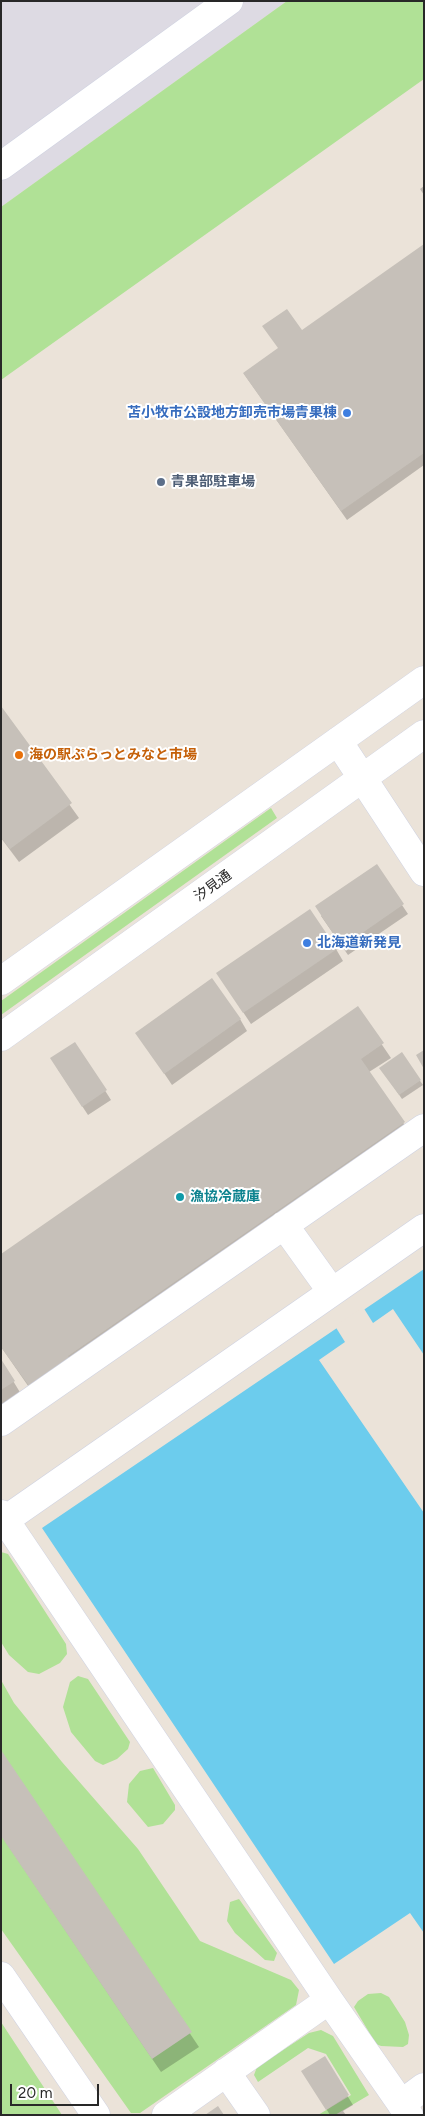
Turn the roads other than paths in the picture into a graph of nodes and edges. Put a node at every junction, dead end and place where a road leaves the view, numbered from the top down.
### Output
1 (230, 1) edge
2 (1, 166) edge
3 (424, 680) edge
4 (424, 734) edge
5 (338, 741) junction
6 (362, 779) junction
7 (424, 872) edge
8 (1, 981) edge
9 (1, 1037) edge
10 (424, 1128) edge
11 (284, 1225) junction
12 (424, 1228) edge
13 (332, 1292) junction
14 (1, 1422) edge
15 (3, 1517) edge
16 (1, 1976) edge
17 (329, 2000) junction
18 (226, 2072) junction
19 (424, 2087) edge
20 (405, 2109) edge
21 (96, 2115) edge
22 (166, 2115) edge
23 (256, 2115) edge

1 - 2 street
3 - 5 street
4 - 6 street, 汐見通
5 - 6 street
5 - 8 street
6 - 7 street
6 - 9 street, 汐見通
10 - 11 street
11 - 13 street
11 - 14 street
12 - 13 street
13 - 15 street
15 - 17 street
16 - 21 street
17 - 18 street
17 - 20 street
18 - 22 street
18 - 23 street
19 - 20 street

